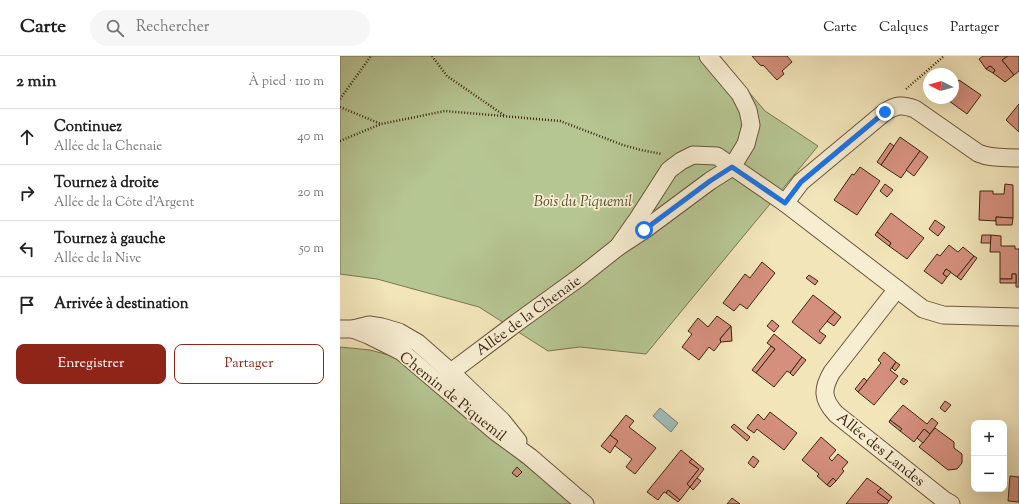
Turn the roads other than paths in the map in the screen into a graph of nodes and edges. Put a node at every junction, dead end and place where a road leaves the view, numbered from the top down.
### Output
1 (708, 56) edge
2 (1019, 158) edge
3 (732, 167) junction
4 (785, 203) junction
5 (618, 247) junction
6 (897, 289) junction
7 (1019, 317) edge
8 (346, 329) edge
9 (447, 380) junction
10 (585, 504) edge
11 (952, 504) edge

1 - 3 street, Allée de la Chenaie
2 - 4 street
3 - 4 street
3 - 5 street, Allée de la Chenaie
3 - 5 street, Allée de la Chenaie
4 - 6 street
5 - 9 street, Allée de la Chenaie
6 - 7 street
6 - 11 street, Allée des Landes
8 - 9 street, Chemin de Piquemil
9 - 10 street, Chemin de Piquemil

